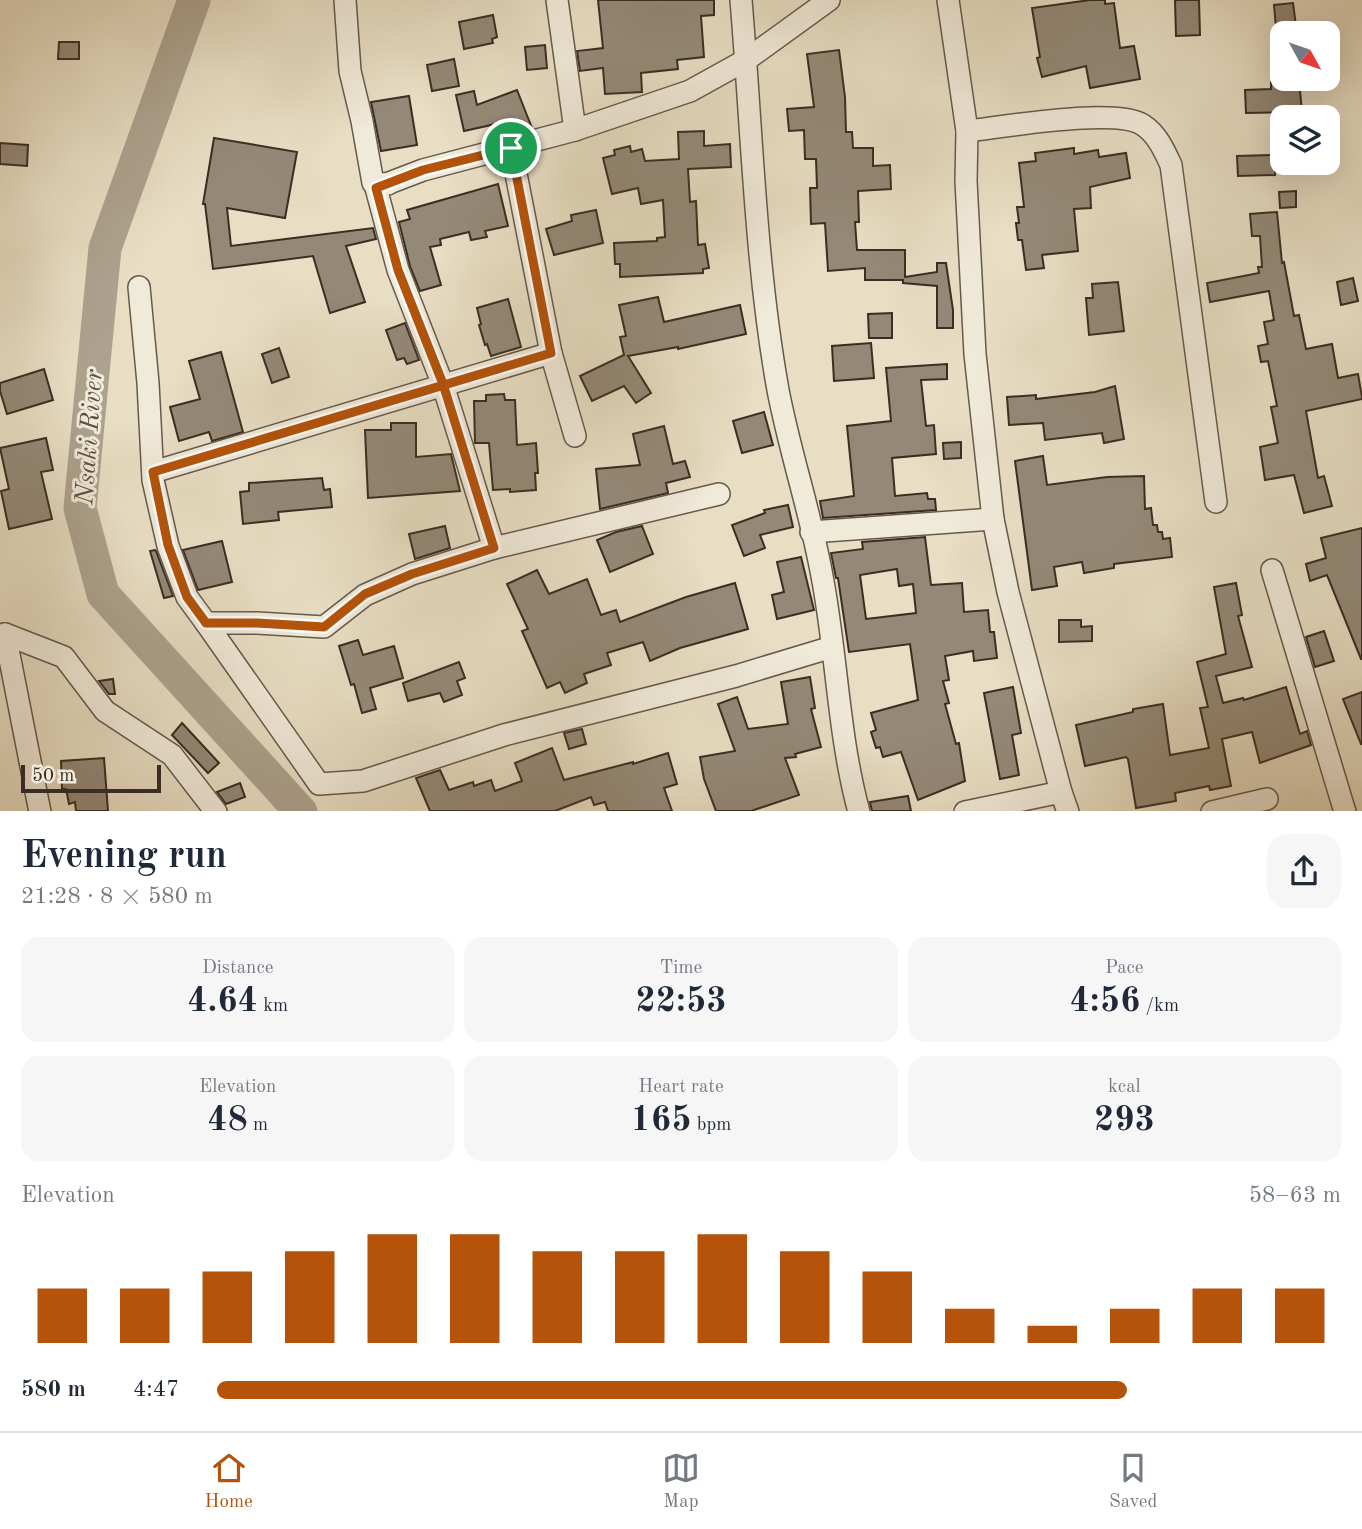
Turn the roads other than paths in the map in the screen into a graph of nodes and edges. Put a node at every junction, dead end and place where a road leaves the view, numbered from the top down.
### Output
1 (345, 0) edge
2 (557, 0) edge
3 (741, 0) edge
4 (829, 0) edge
5 (948, 0) edge
6 (746, 60) junction
7 (575, 130) junction
8 (967, 131) junction
9 (511, 148) junction
10 (388, 184) junction
11 (139, 287) dead end
12 (551, 353) junction
13 (443, 384) junction
14 (575, 436) dead end
15 (153, 472) junction
16 (719, 494) dead end
17 (1216, 502) dead end
18 (993, 519) junction
19 (811, 532) junction
20 (494, 548) junction
21 (1272, 570) dead end
22 (206, 623) junction
23 (2, 629) edge
24 (832, 647) junction
25 (1267, 799) dead end
26 (1065, 802) edge
27 (40, 811) edge
28 (216, 811) edge
29 (859, 811) edge
30 (965, 811) edge
31 (1213, 811) edge
32 (1345, 811) edge

1 - 10 street
2 - 7 street
3 - 6 street
4 - 6 street
5 - 8 street
6 - 7 street
6 - 19 street
7 - 9 street
8 - 17 street
8 - 18 street
9 - 10 street
9 - 12 street
10 - 13 street
11 - 15 street
12 - 13 street
12 - 14 street
13 - 15 street
13 - 20 street
15 - 22 street
16 - 20 street
18 - 19 street
18 - 26 street
19 - 24 street
20 - 22 street
21 - 32 street
22 - 24 street
23 - 27 street
23 - 28 street
24 - 29 street
25 - 31 street
26 - 30 street

